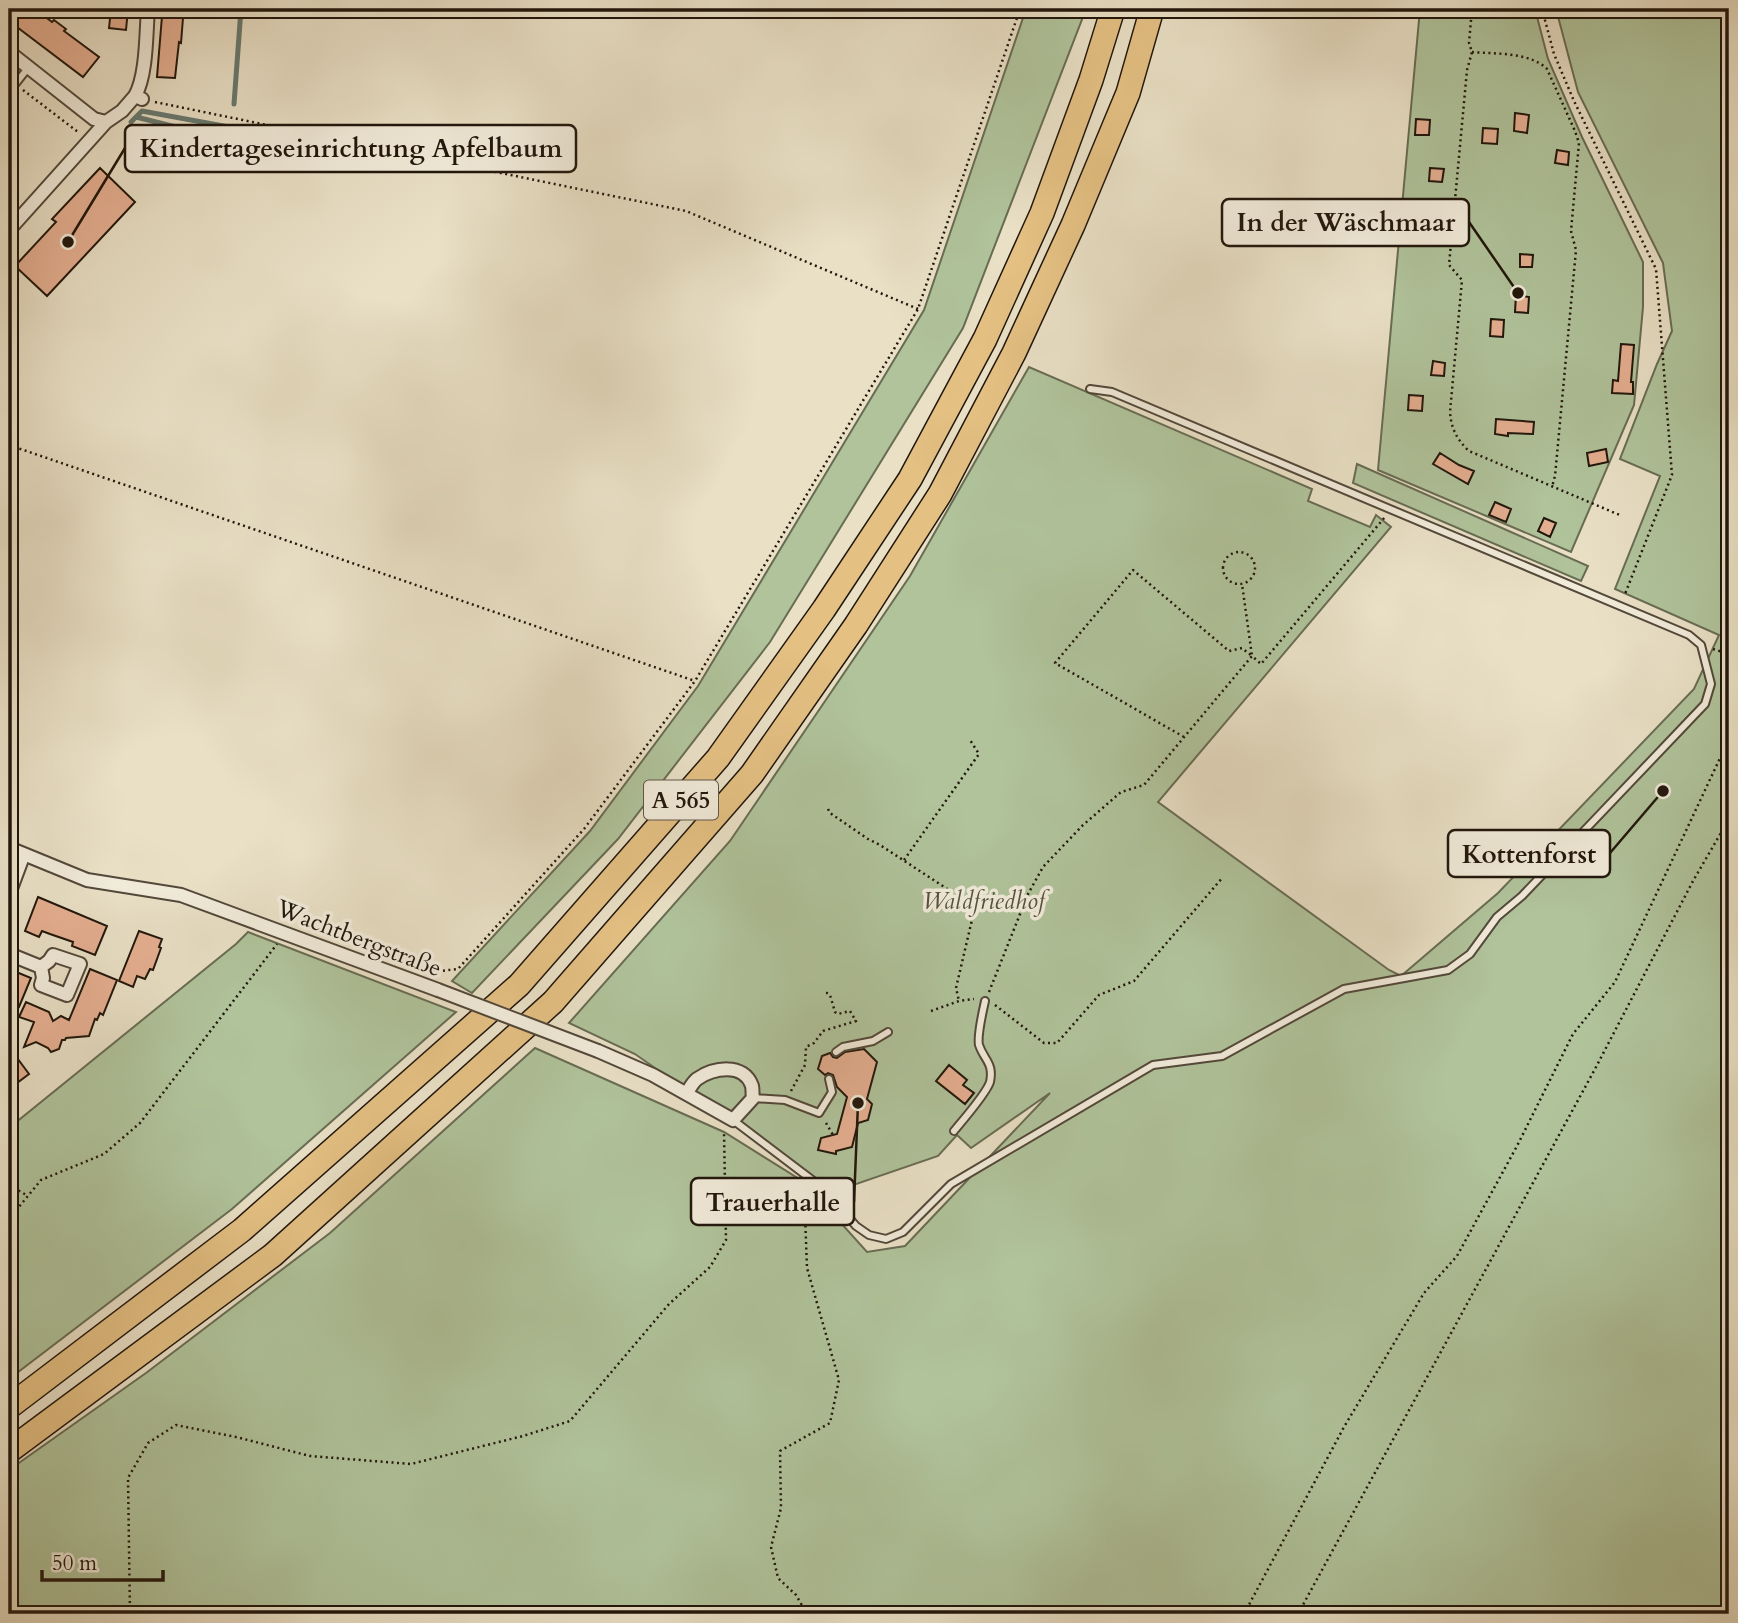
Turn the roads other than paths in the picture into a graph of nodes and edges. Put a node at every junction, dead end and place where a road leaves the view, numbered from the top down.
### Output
1 (148, 9) edge
2 (1114, 9) edge
3 (1152, 9) edge
4 (9, 52) edge
5 (28, 68) junction
6 (9, 92) edge
7 (106, 122) junction
8 (9, 230) edge
9 (1090, 389) dead end
10 (9, 848) edge
11 (24, 854) junction
12 (9, 894) edge
13 (9, 954) edge
14 (41, 967) dead end
15 (985, 1001) road end
16 (888, 1032) dead end
17 (836, 1052) dead end
18 (829, 1079) dead end
19 (687, 1093) junction
20 (753, 1098) junction
21 (733, 1120) junction
22 (954, 1131) dead end
23 (9, 1407) edge
24 (9, 1451) edge

1 - 7 street
2 - 23 highway, A 565
3 - 24 highway, A 565
4 - 5 street
5 - 6 lane
5 - 7 street
7 - 8 street
9 - 21 lane, Wachtbergstraße
10 - 11 street, Wachtbergstraße
11 - 12 street
11 - 19 street, Wachtbergstraße, bridge
13 - 14 street
15 - 22 lane
16 - 17 lane
18 - 20 lane
19 - 20 street
19 - 21 street, Wachtbergstraße
20 - 21 street

